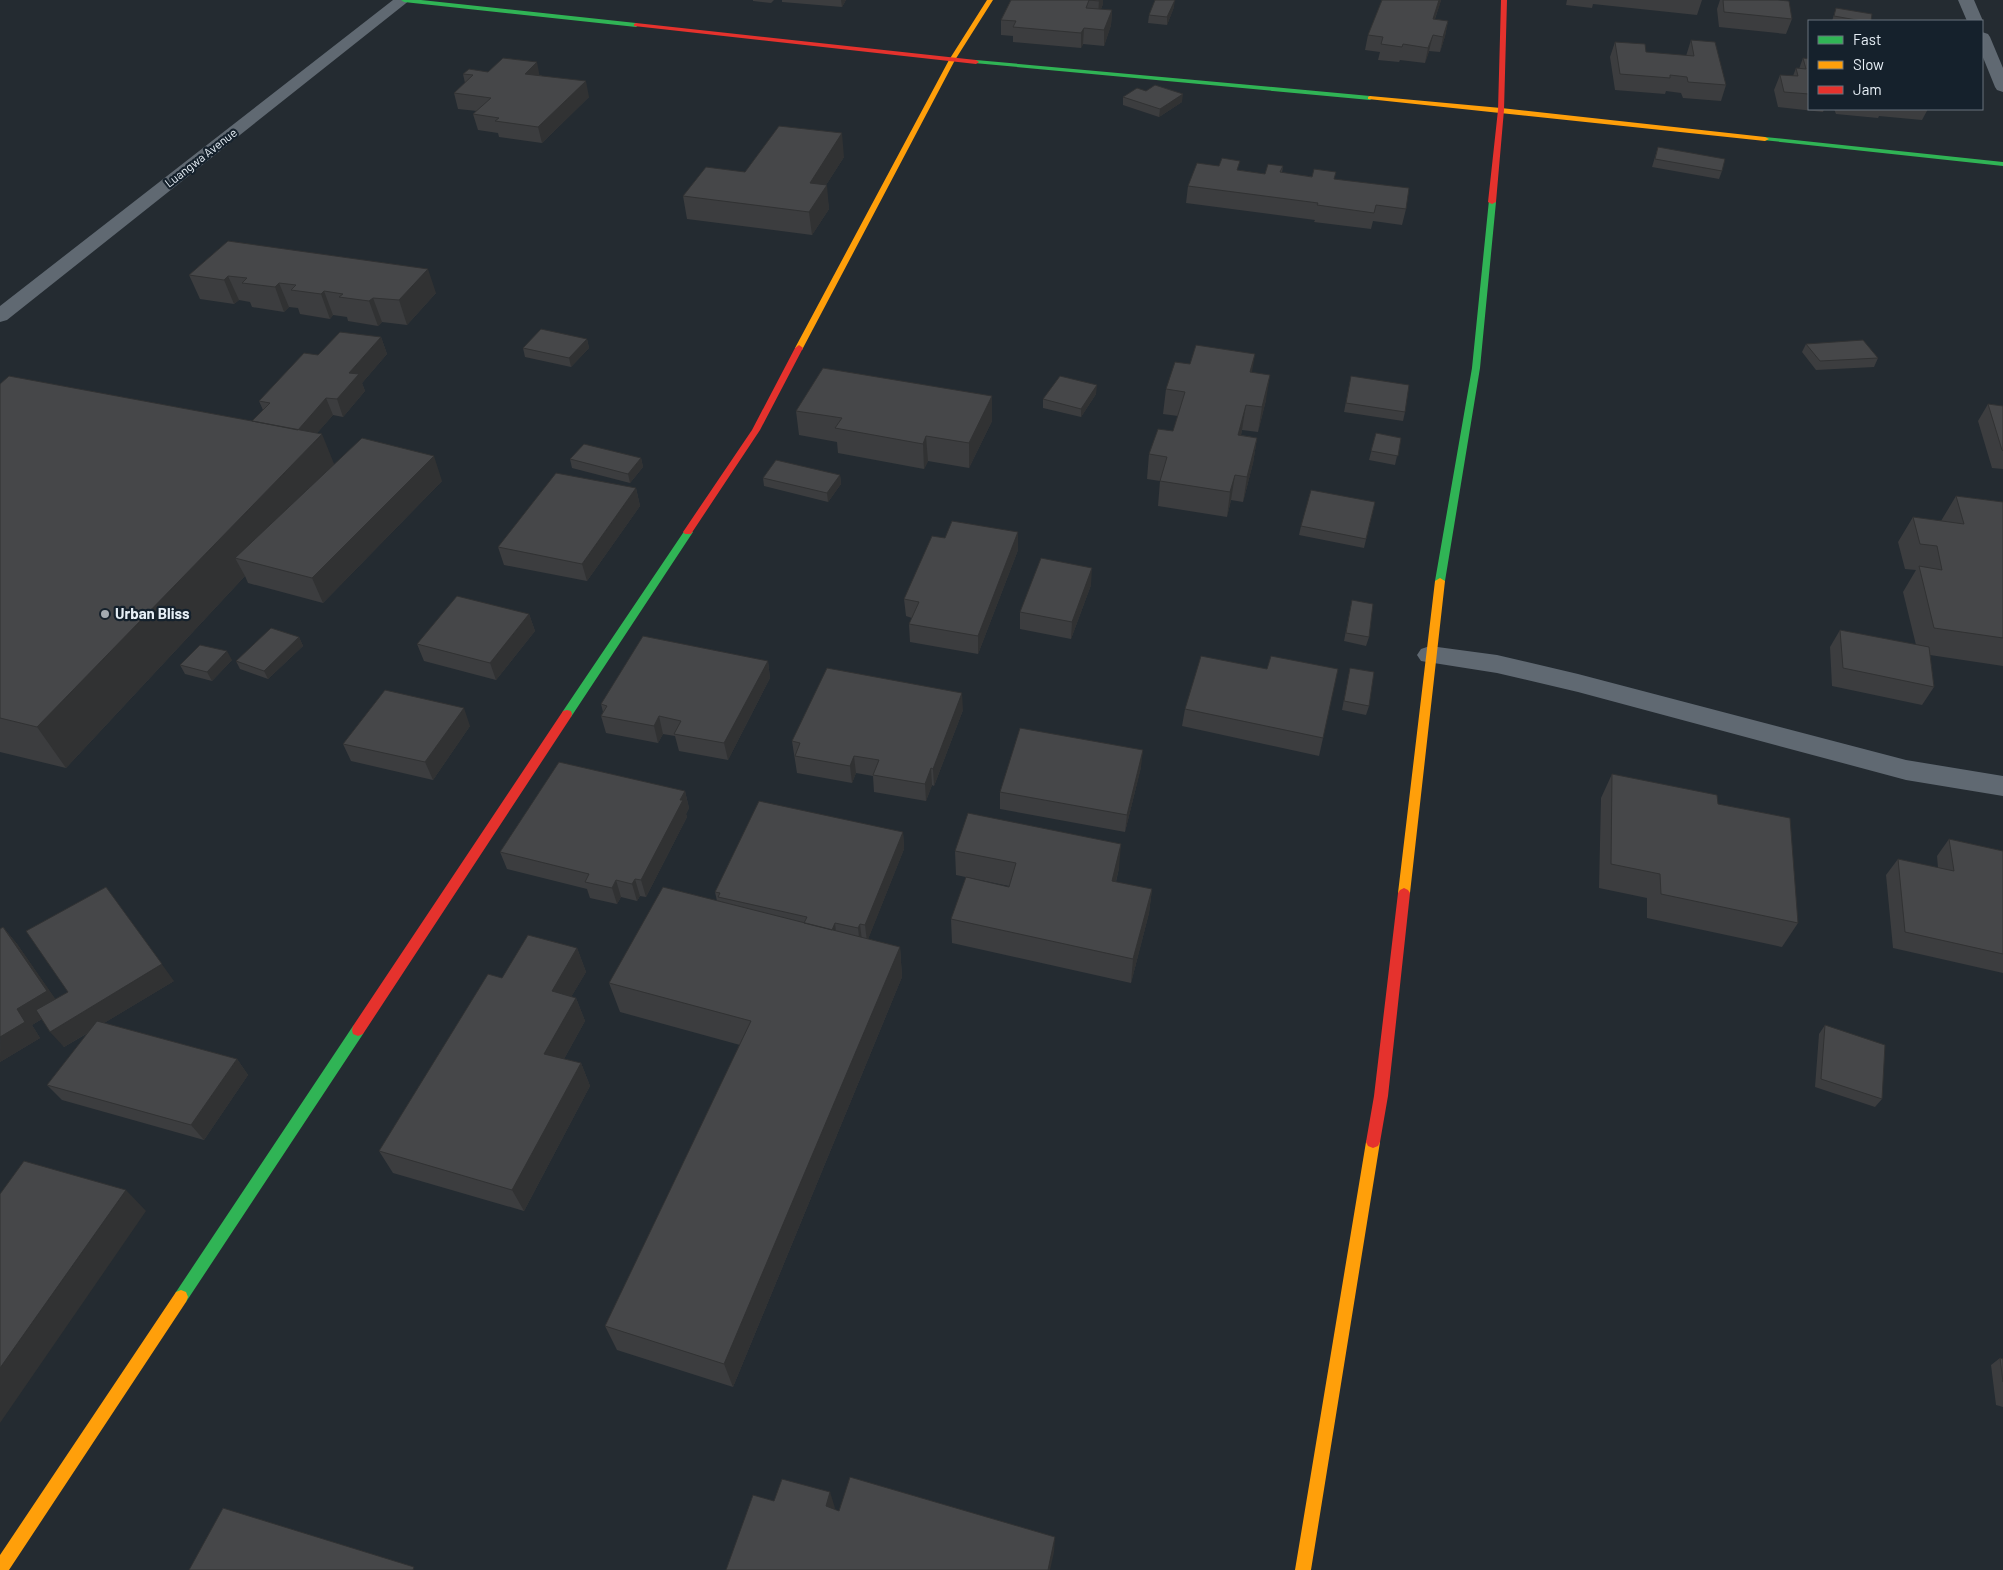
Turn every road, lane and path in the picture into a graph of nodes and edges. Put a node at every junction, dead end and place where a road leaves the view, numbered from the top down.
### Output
1 (403, 0) edge
2 (990, 0) edge
3 (1504, 0) edge
4 (1966, 0) edge
5 (1975, 20) edge
6 (1983, 39) edge
7 (952, 60) junction
8 (2003, 87) edge
9 (1501, 110) junction
10 (2003, 164) edge
11 (0, 316) edge
12 (1430, 655) junction
13 (2003, 786) edge
14 (0, 1569) edge
15 (1303, 1570) edge

1 - 7 street
1 - 11 street, Luangwa Avenue
2 - 7 street
3 - 9 street
4 - 5 street
6 - 8 street
7 - 9 street
7 - 14 street
9 - 10 street
9 - 12 street
12 - 13 street
12 - 15 street

